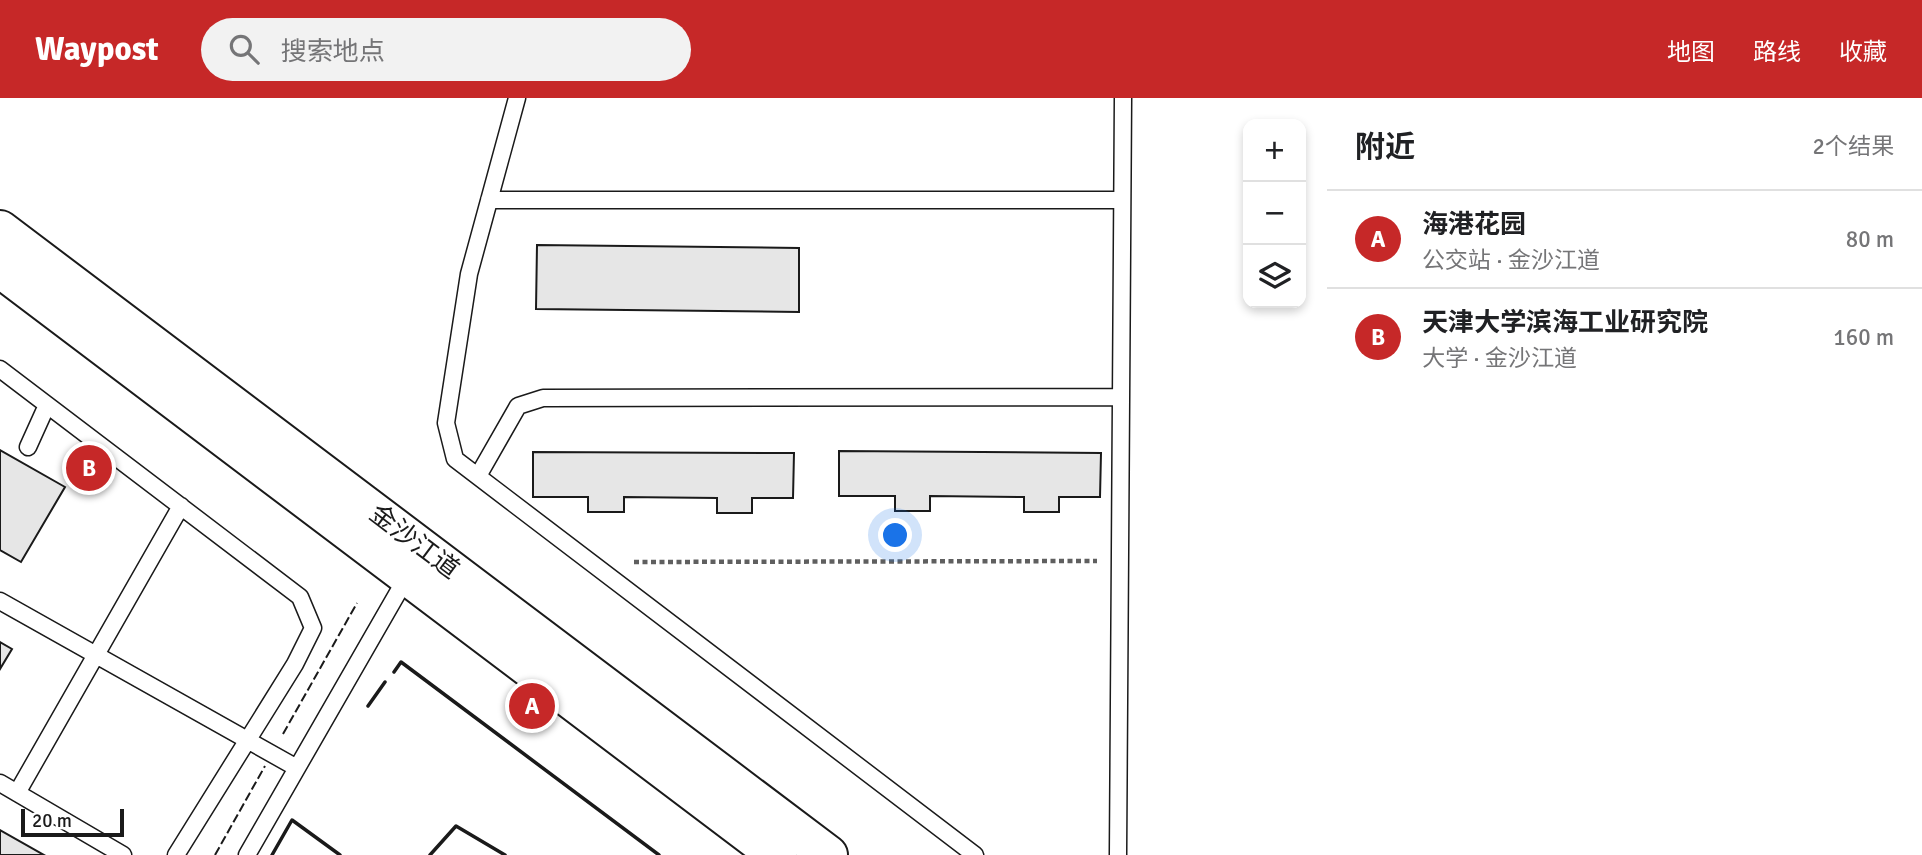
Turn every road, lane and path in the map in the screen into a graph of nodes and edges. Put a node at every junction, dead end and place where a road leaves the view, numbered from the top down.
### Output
1 (517, 98) edge
2 (1123, 98) edge
3 (489, 200) junction
4 (1122, 200) junction
5 (0, 230) edge
6 (0, 268) edge
7 (0, 369) edge
8 (1121, 397) junction
9 (47, 405) junction
10 (28, 447) dead end
11 (478, 476) junction
12 (181, 506) junction
13 (1120, 561) junction
14 (415, 562) junction
15 (591, 562) junction
16 (0, 601) edge
17 (96, 655) junction
18 (247, 741) junction
19 (297, 768) junction
20 (0, 783) edge
21 (17, 793) junction
22 (123, 855) edge
23 (176, 855) edge
24 (247, 855) edge
25 (777, 855) edge
26 (828, 855) edge
27 (975, 855) edge
28 (1118, 855) edge

1 - 3 lane
2 - 4 lane
3 - 4 lane
3 - 11 lane
4 - 8 lane
5 - 14 street, 金沙江道
6 - 14 street, 金沙江道
7 - 9 lane
8 - 11 lane
8 - 13 lane
9 - 10 lane
9 - 12 lane
11 - 15 lane
12 - 17 lane
12 - 18 lane
13 - 15 path
13 - 28 lane
14 - 19 lane
14 - 25 street, 金沙江道
14 - 26 street, 金沙江道
15 - 27 lane
16 - 17 lane
17 - 18 lane
17 - 21 lane
18 - 19 lane
18 - 23 lane
19 - 24 lane
20 - 21 lane
21 - 22 lane

